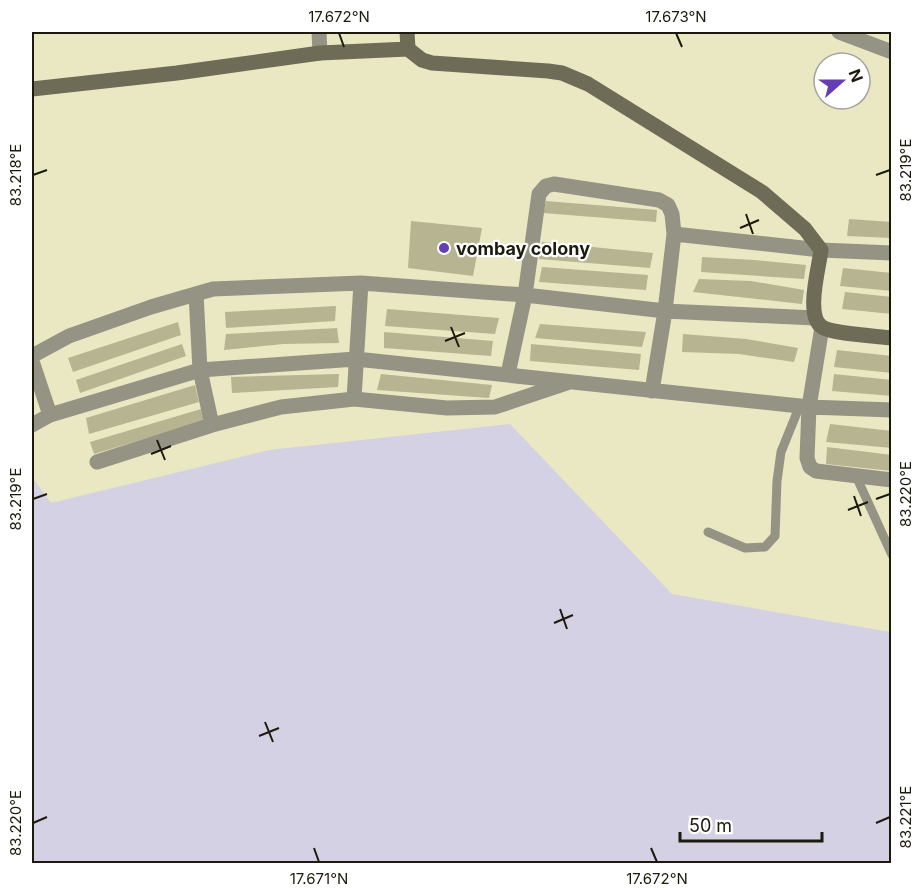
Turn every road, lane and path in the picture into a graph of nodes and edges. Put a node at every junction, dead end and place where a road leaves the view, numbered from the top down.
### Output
1 (319, 32) edge
2 (406, 32) edge
3 (839, 32) edge
4 (408, 49) junction
5 (891, 52) edge
6 (320, 53) junction
7 (32, 89) edge
8 (674, 234) junction
9 (821, 250) junction
10 (891, 253) edge
11 (361, 284) junction
12 (196, 294) junction
13 (525, 295) junction
14 (665, 311) junction
15 (818, 323) junction
16 (891, 338) edge
17 (32, 356) edge
18 (356, 358) junction
19 (32, 361) edge
20 (200, 370) junction
21 (508, 374) junction
22 (573, 382) junction
23 (652, 391) junction
24 (354, 399) junction
25 (805, 406) junction
26 (891, 410) edge
27 (50, 415) junction
28 (212, 424) junction
29 (32, 425) edge
30 (97, 462) dead end
31 (856, 476) junction
32 (891, 480) edge
33 (708, 532) dead end
34 (891, 555) edge

1 - 6 street
2 - 4 street
3 - 5 street
4 - 6 street
4 - 9 street
6 - 7 street
8 - 9 street
8 - 13 street
8 - 14 street
9 - 10 street
9 - 15 street
11 - 12 street
11 - 13 street
11 - 18 street
12 - 17 street
12 - 20 street
13 - 14 street
13 - 21 street
14 - 15 street
14 - 23 street
15 - 16 street
15 - 25 street
18 - 20 street
18 - 21 street
18 - 24 street
19 - 27 street
20 - 27 street
20 - 28 street
21 - 22 street
22 - 23 street
22 - 24 street
23 - 25 street
24 - 28 street
25 - 26 street
25 - 31 street
25 - 33 lane
27 - 29 street
28 - 30 street
31 - 32 street
31 - 34 lane

